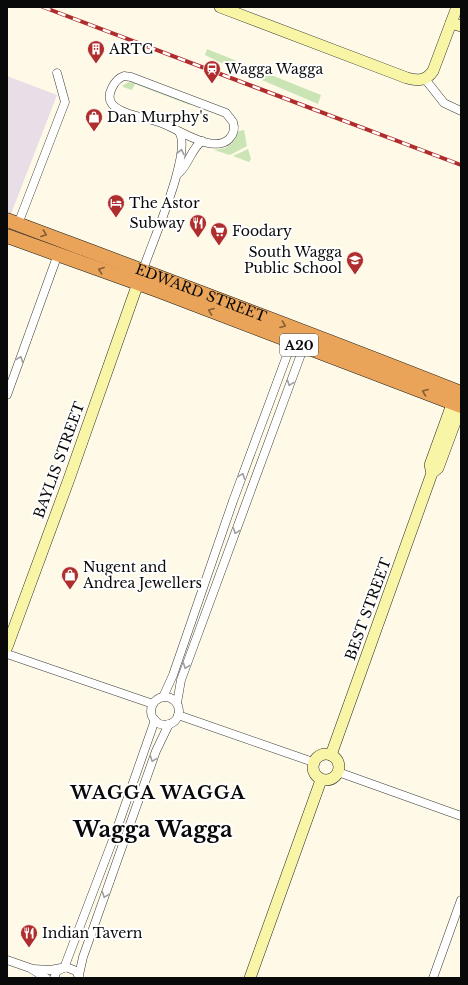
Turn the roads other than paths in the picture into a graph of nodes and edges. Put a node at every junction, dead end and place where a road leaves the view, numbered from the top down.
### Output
1 (220, 7) edge
2 (457, 7) edge
3 (240, 10) edge
4 (456, 25) edge
5 (57, 73) dead end
6 (425, 79) junction
7 (461, 111) edge
8 (179, 132) junction
9 (202, 141) junction
10 (178, 174) junction
11 (13, 222) edge
12 (7, 236) edge
13 (58, 254) junction
14 (143, 270) junction
15 (138, 283) junction
16 (298, 344) junction
17 (7, 395) edge
18 (458, 400) edge
19 (268, 407) junction
20 (280, 412) junction
21 (251, 452) junction
22 (264, 456) junction
23 (233, 501) junction
24 (245, 506) junction
25 (218, 546) junction
26 (229, 550) junction
27 (200, 596) junction
28 (211, 599) junction
29 (185, 641) junction
30 (195, 644) junction
31 (7, 647) edge
32 (7, 654) edge
33 (163, 697) junction
34 (177, 703) junction
35 (153, 704) junction
36 (178, 715) junction
37 (155, 720) junction
38 (169, 724) junction
39 (331, 755) junction
40 (313, 762) junction
41 (338, 772) junction
42 (321, 780) junction
43 (134, 782) junction
44 (144, 786) junction
45 (461, 816) edge
46 (119, 822) junction
47 (130, 826) junction
48 (102, 870) junction
49 (112, 873) junction
50 (461, 900) edge
51 (87, 911) junction
52 (98, 915) junction
53 (7, 960) edge
54 (30, 968) junction
55 (63, 968) junction
56 (79, 977) edge
57 (46, 978) edge
58 (54, 978) edge
59 (250, 978) edge
60 (433, 978) edge

1 - 3 street
2 - 4 street
3 - 6 street
4 - 6 street
5 - 11 street
6 - 7 street
8 - 9 street
8 - 9 street
10 -> 8 street
9 - 10 street
10 - 14 street
11 -> 14 highway, EDWARD STREET / A20
12 - 13 highway, EDWARD STREET / A20
15 -> 13 highway, EDWARD STREET / A20
17 -> 13 street
14 - 15 highway
14 -> 18 highway, EDWARD STREET / A20
16 -> 15 highway, EDWARD STREET / A20
15 - 31 street, BAYLIS STREET
18 -> 16 highway, EDWARD STREET / A20
16 - 19 street
16 -> 20 street
18 - 39 street, BEST STREET
19 - 20 street
19 - 21 street
20 - 22 street
21 - 22 street
23 -> 21 street
22 - 24 street
23 - 24 street
23 - 25 street
24 -> 26 street
25 - 26 street
25 - 27 street
26 - 28 street
27 - 28 street
27 - 29 street
28 - 30 street
29 - 30 street
29 - 33 street
30 -> 34 street
32 - 35 street
33 - 34 street
33 - 35 street
34 - 36 street
35 - 37 street
36 - 38 street
36 - 40 street
37 - 38 street
37 - 43 street
38 -> 44 street
39 - 40 street
39 - 41 street
40 - 42 street
41 - 42 street
41 - 45 street
42 - 59 street
43 - 44 street
43 - 46 street
44 - 47 street
46 - 47 street
46 - 48 street
47 - 49 street
48 - 49 street
48 - 51 street
49 -> 52 street
50 - 60 street
51 - 52 street
51 - 55 street
52 - 56 street
53 - 54 street
54 - 55 street
54 - 57 street
55 - 56 street
55 - 58 street

